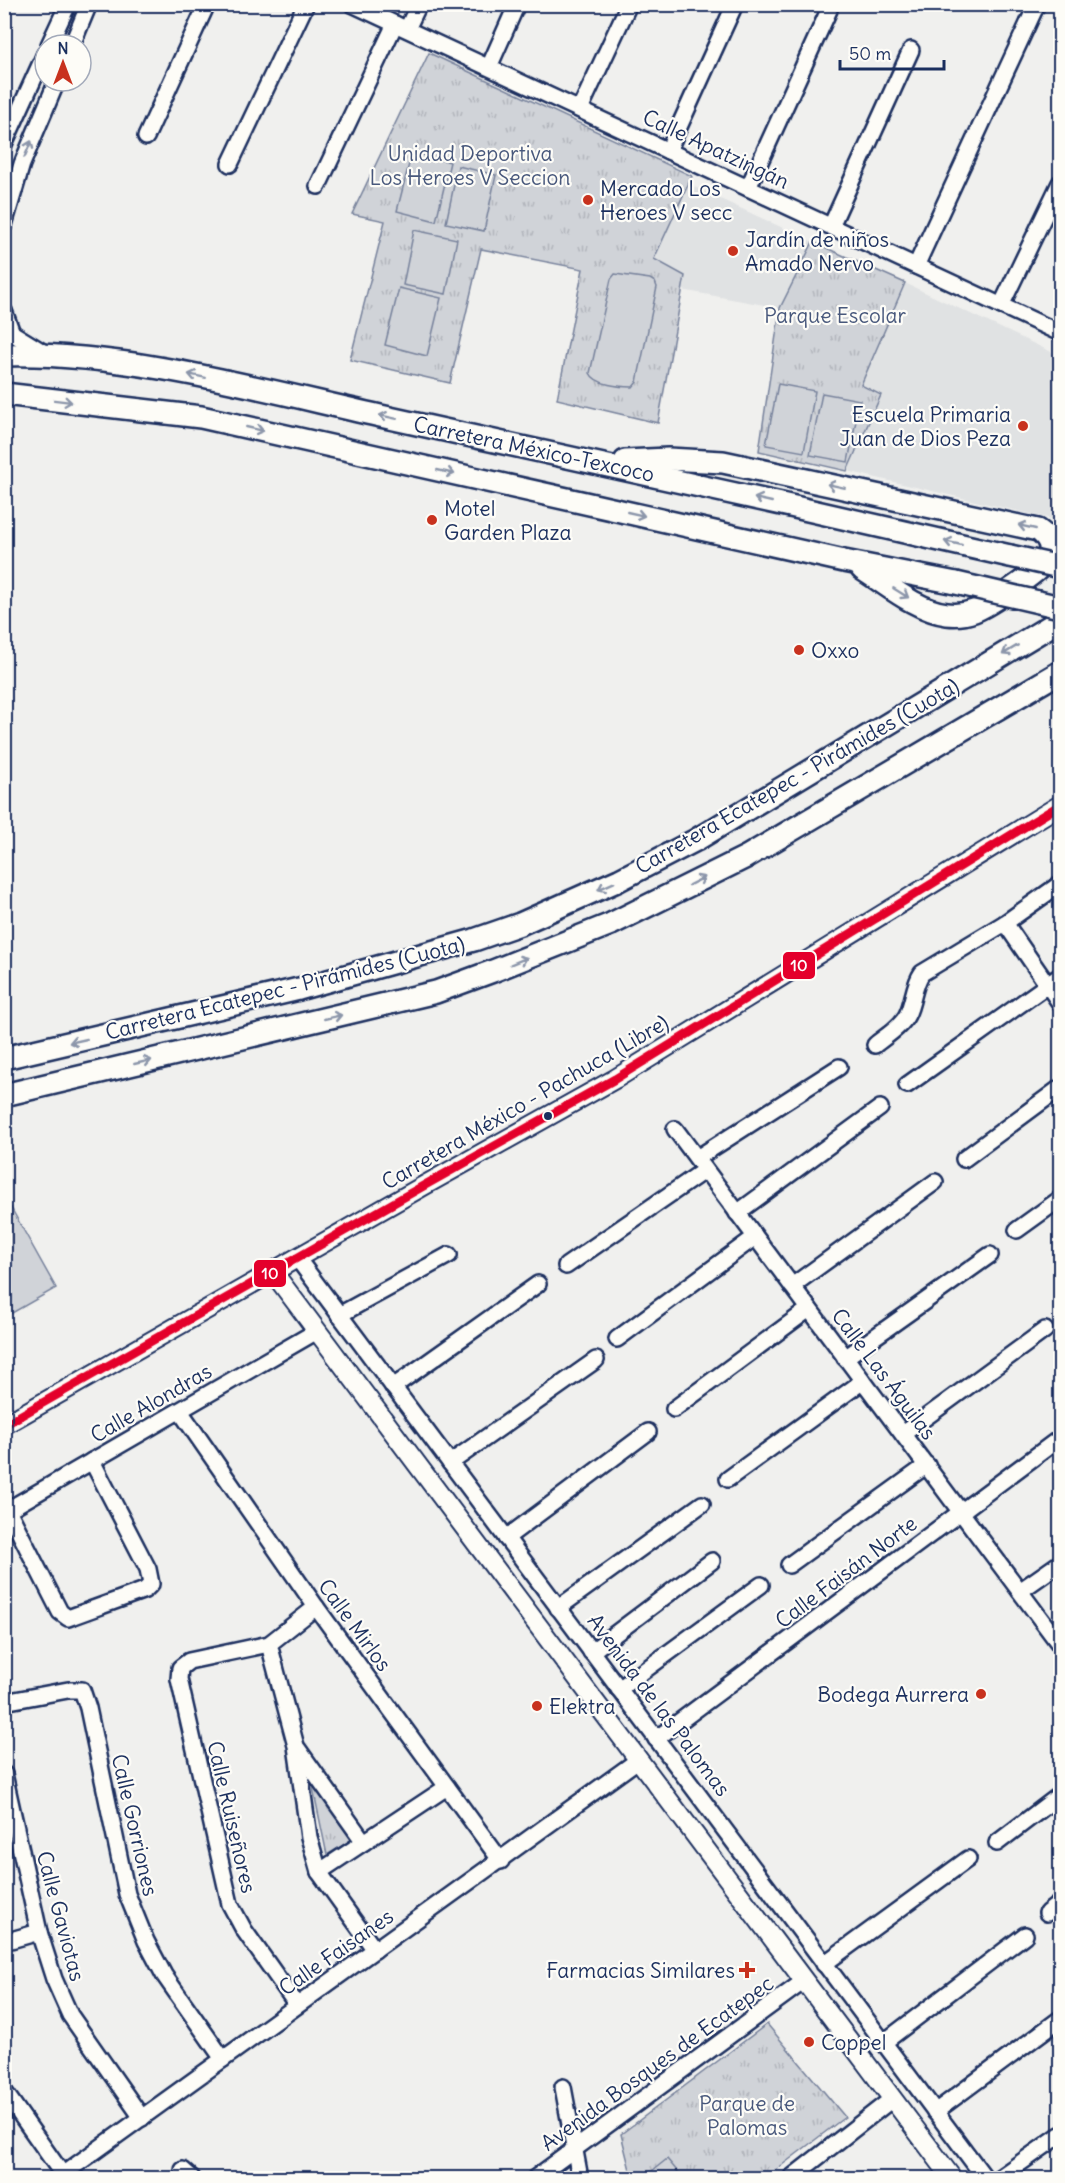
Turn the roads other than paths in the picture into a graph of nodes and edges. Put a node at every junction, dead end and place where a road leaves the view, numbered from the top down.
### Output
1 (68, 4) edge
2 (89, 4) edge
3 (207, 4) edge
4 (306, 4) edge
5 (352, 4) edge
6 (418, 4) edge
7 (517, 4) edge
8 (629, 4) edge
9 (735, 4) edge
10 (1038, 4) edge
11 (829, 10) dead end
12 (401, 26) junction
13 (55, 33) edge
14 (77, 33) edge
15 (911, 50) dead end
16 (489, 67) junction
17 (33, 80) edge
18 (52, 93) edge
19 (580, 109) junction
20 (146, 137) dead end
21 (4, 144) edge
22 (668, 150) junction
23 (230, 164) dead end
24 (1060, 183) edge
25 (318, 186) dead end
26 (748, 188) junction
27 (4, 225) edge
28 (831, 226) junction
29 (916, 266) junction
30 (1001, 306) junction
31 (4, 311) edge
32 (8, 333) edge
33 (1060, 333) edge
34 (46, 354) junction
35 (4, 355) edge
36 (4, 394) edge
37 (599, 463) junction
38 (851, 562) junction
39 (1060, 567) edge
40 (1060, 607) edge
41 (1060, 620) edge
42 (1060, 672) edge
43 (1060, 806) edge
44 (1060, 884) edge
45 (1005, 923) junction
46 (1056, 979) edge
47 (1060, 1003) edge
48 (875, 1045) dead end
49 (4, 1058) edge
50 (839, 1067) dead end
51 (907, 1084) dead end
52 (1060, 1088) edge
53 (4, 1095) edge
54 (880, 1108) dead end
55 (675, 1129) dead end
56 (964, 1159) dead end
57 (701, 1164) junction
58 (934, 1182) dead end
59 (1060, 1199) edge
60 (737, 1213) junction
61 (1017, 1230) dead end
62 (755, 1238) junction
63 (449, 1255) dead end
64 (990, 1255) dead end
65 (297, 1258) junction
66 (566, 1266) dead end
67 (273, 1272) junction
68 (538, 1284) dead end
69 (792, 1286) junction
70 (809, 1310) junction
71 (339, 1314) junction
72 (317, 1330) junction
73 (1046, 1330) dead end
74 (617, 1340) dead end
75 (845, 1358) junction
76 (596, 1360) dead end
77 (863, 1381) junction
78 (393, 1387) junction
79 (674, 1409) dead end
80 (180, 1411) junction
81 (4, 1425) edge
82 (648, 1432) dead end
83 (903, 1434) junction
84 (1060, 1438) edge
85 (92, 1461) junction
86 (450, 1463) junction
87 (927, 1465) junction
88 (728, 1479) dead end
89 (702, 1504) dead end
90 (6, 1511) edge
91 (961, 1512) junction
92 (506, 1538) junction
93 (712, 1561) dead end
94 (1060, 1563) edge
95 (789, 1565) dead end
96 (761, 1585) dead end
97 (1020, 1591) junction
98 (316, 1607) junction
99 (558, 1608) junction
100 (269, 1644) junction
101 (1060, 1645) edge
102 (591, 1652) junction
103 (619, 1689) junction
104 (4, 1702) edge
105 (656, 1739) junction
106 (296, 1746) junction
107 (638, 1760) junction
108 (4, 1774) edge
109 (447, 1787) junction
110 (1060, 1795) edge
111 (364, 1842) junction
112 (997, 1843) dead end
113 (968, 1859) dead end
114 (501, 1861) junction
115 (319, 1872) junction
116 (1060, 1903) edge
117 (1047, 1913) dead end
118 (39, 1932) junction
119 (1025, 1935) dead end
120 (4, 1942) edge
121 (375, 1950) junction
122 (824, 1964) junction
123 (804, 1981) junction
124 (297, 2005) junction
125 (1060, 2019) edge
126 (883, 2043) junction
127 (223, 2059) junction
128 (563, 2087) dead end
129 (4, 2091) edge
130 (892, 2098) junction
131 (935, 2112) junction
132 (142, 2118) junction
133 (1060, 2135) edge
134 (575, 2150) junction
135 (61, 2177) edge
136 (536, 2178) edge
137 (580, 2178) edge
138 (791, 2178) edge
139 (952, 2178) edge
140 (985, 2178) edge
141 (999, 2178) edge

1 - 13 street
2 - 14 street
3 - 20 street
4 - 23 street
5 - 12 street, Calle Apatzingán
6 - 12 street
7 - 16 street
8 - 19 street
9 - 22 street
10 - 29 street
11 - 26 street
12 - 16 street, Calle Apatzingán
12 - 25 street
15 - 28 street
16 - 19 street, Calle Apatzingán
17 - 21 street
27 -> 18 street
19 - 22 street, Calle Apatzingán
22 - 26 street, Calle Apatzingán
24 - 30 street
26 - 28 street, Calle Apatzingán
28 - 29 street, Calle Apatzingán
29 - 30 street, Calle Apatzingán
30 - 33 street, Calle Apatzingán
31 - 32 street
32 - 34 street
34 - 35 highway, Carretera México-Texcoco
37 -> 34 highway, Carretera México-Texcoco
36 -> 38 highway, Carretera México-Texcoco
38 -> 37 highway
39 -> 37 highway, Carretera México-Texcoco, bridge
38 - 40 highway, Carretera México-Texcoco, bridge
41 -> 49 highway, Carretera Ecatepec - Pirámides (Cuota)
53 -> 42 highway, Carretera Ecatepec - Pirámides (Cuota)
43 - 65 main road, Carretera México - Pachuca (Libre)
44 - 45 street
45 - 46 street
45 - 48 street
46 - 47 street
46 - 51 street
50 - 57 street
52 - 56 street
54 - 60 street
55 - 57 street, Calle Las Águilas
57 - 60 street, Calle Las Águilas
57 - 66 street
58 - 69 street
59 - 61 street
60 - 62 street, Calle Las Águilas
62 - 69 street, Calle Las Águilas
62 - 74 street
63 - 71 street
64 - 75 street
65 - 67 main road, Carretera México - Pachuca (Libre)
65 - 71 street, Avenida de las Palomas
67 - 72 main road
67 - 81 main road, Carretera México - Pachuca (Libre)
68 - 78 street
69 - 70 street, Calle Las Águilas
70 - 75 street, Calle Las Águilas
70 - 79 street
71 - 78 street, Avenida de las Palomas
72 - 80 street, Calle Alondras
72 - 107 main road
73 - 83 street
75 - 77 street, Calle Las Águilas
76 - 86 street
77 - 83 street, Calle Las Águilas
77 - 88 street
78 - 86 street, Avenida de las Palomas
80 - 85 street, Calle Alondras
80 - 98 street, Calle Mirlos
82 - 92 street
83 - 87 street, Calle Las Águilas
84 - 91 street, Calle Faisán Norte
85 - 90 street, Calle Alondras
85 - 90 street
86 - 92 street, Avenida de las Palomas
87 - 91 street, Calle Las Águilas
87 - 95 street
89 - 99 street
91 - 97 street, Calle Las Águilas
91 - 105 street, Calle Faisán Norte
92 - 99 street, Avenida de las Palomas
93 - 102 street
94 - 97 street
96 - 103 street
97 - 101 street, Calle Las Águilas
98 - 100 street
98 - 109 street, Calle Mirlos
99 - 102 street, Avenida de las Palomas
100 - 106 street
100 - 124 street, Calle Ruiseñores
102 - 103 street, Avenida de las Palomas
103 - 105 street, Avenida de las Palomas
104 - 127 street, Calle Gorriones
105 - 122 street, Avenida de las Palomas
106 - 111 street
106 - 115 street
107 - 114 street, Calle Faisanes
107 - 123 main road
108 - 118 street, Calle Gaviotas
109 - 111 street
109 - 114 street, Calle Mirlos
110 - 112 street
111 - 115 street
113 - 122 street
114 - 121 street, Calle Faisanes
115 - 121 street
116 - 117 street
118 - 120 street
118 - 132 street, Calle Gaviotas
119 - 126 street
121 - 124 street, Calle Faisanes
122 - 126 street, Avenida de las Palomas
123 - 130 main road
123 - 134 street, Avenida Bosques de Ecatepec
124 - 127 street, Calle Faisanes
125 - 131 street
126 - 131 street, Avenida de las Palomas
127 - 132 street, Calle Faisanes
128 - 134 street
129 - 135 street
130 - 138 street
130 - 139 main road
131 - 140 street, Avenida de las Palomas
132 - 135 street, Calle Faisanes
133 - 141 street
134 - 136 street, Avenida Bosques de Ecatepec
134 - 137 street

